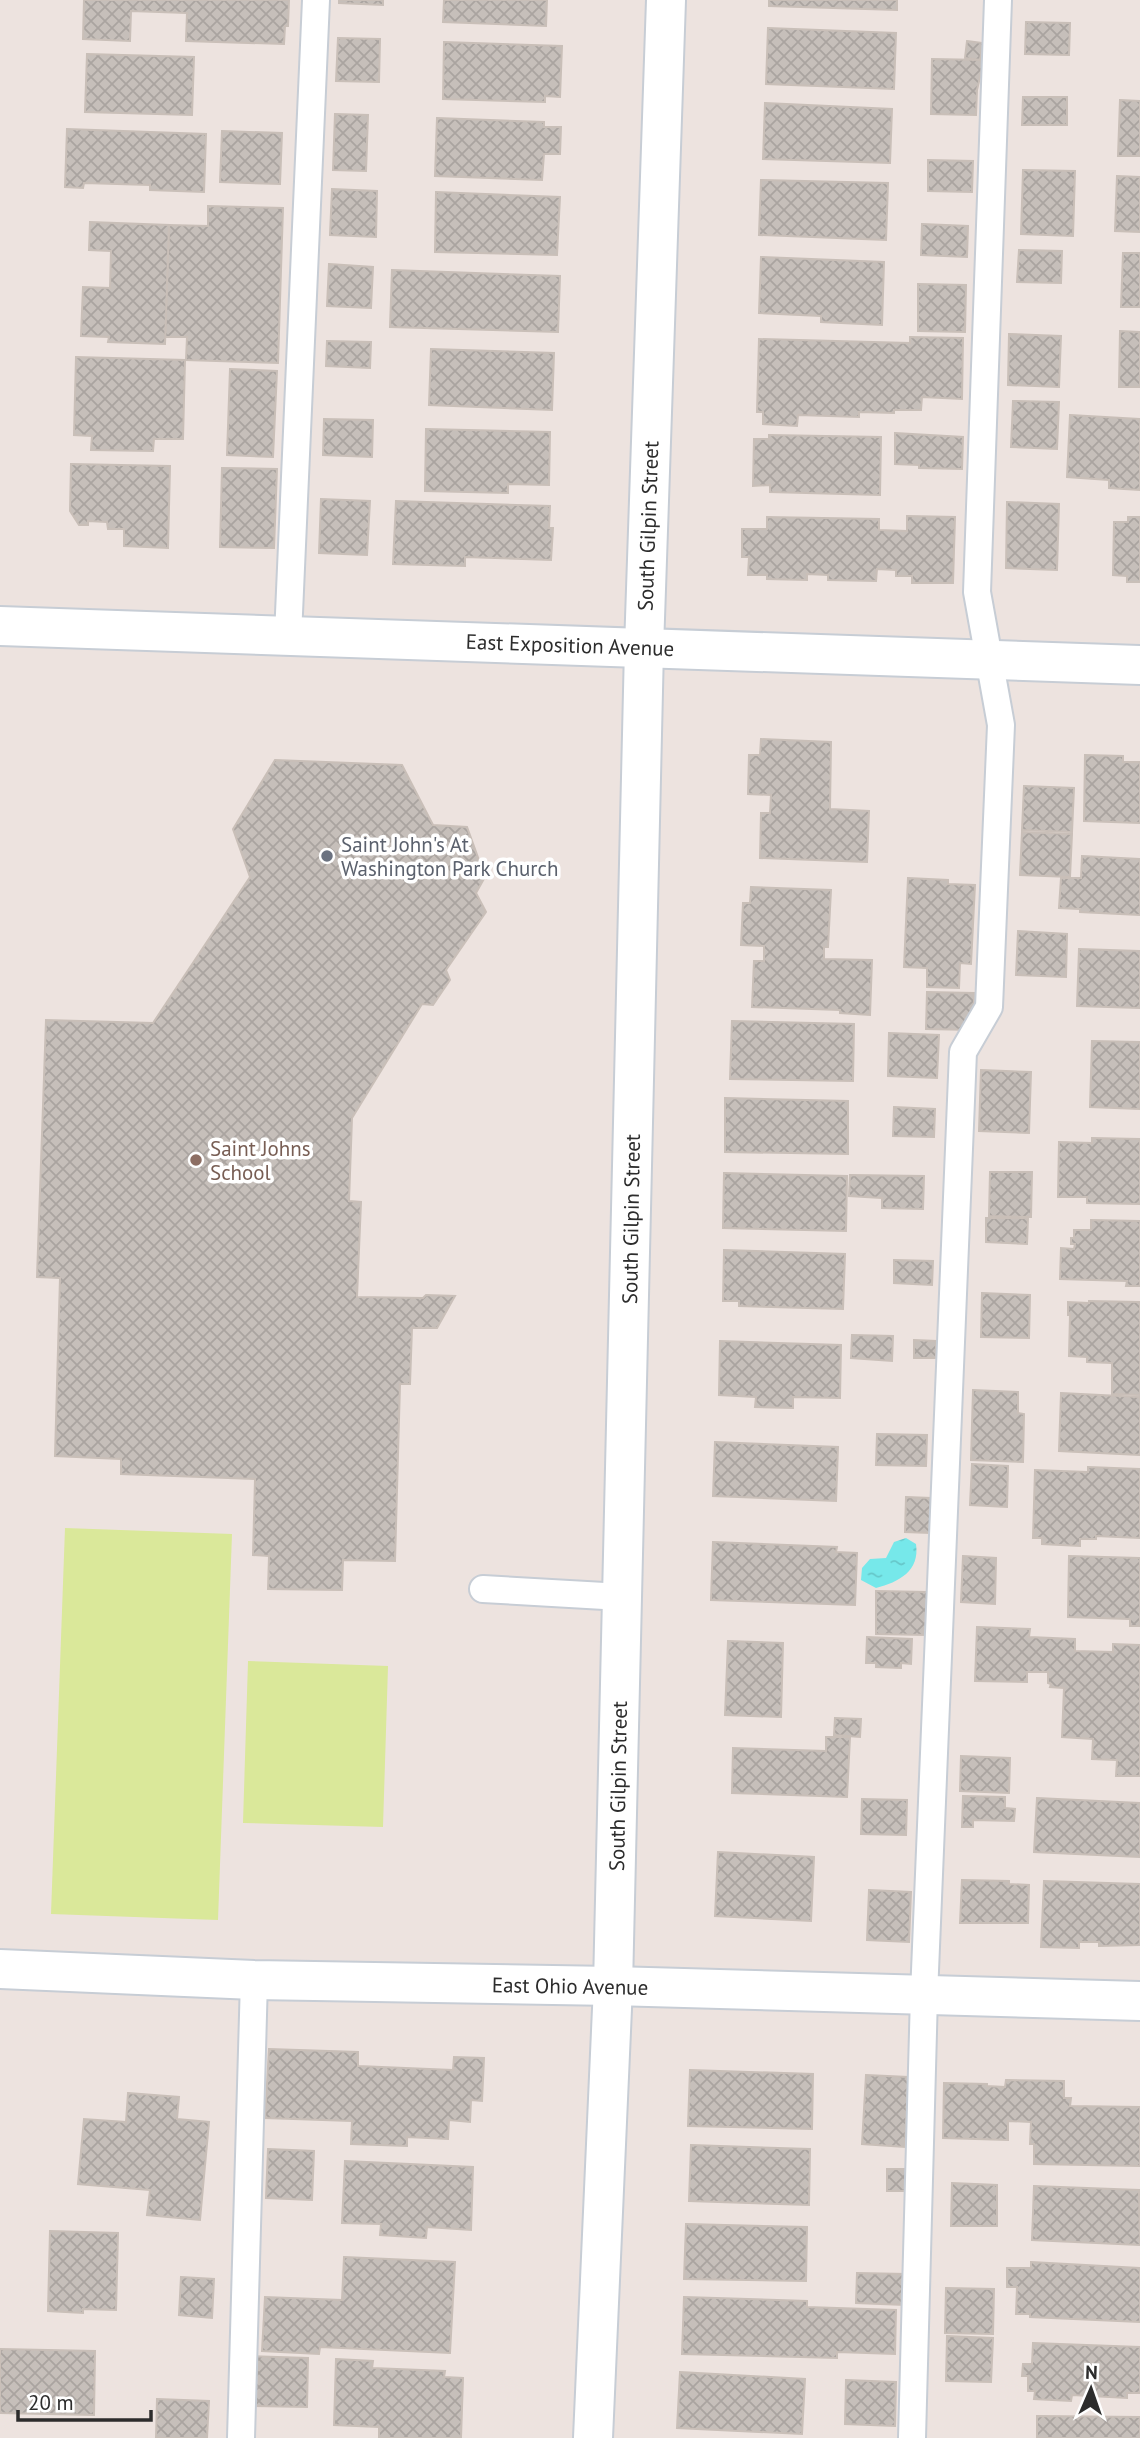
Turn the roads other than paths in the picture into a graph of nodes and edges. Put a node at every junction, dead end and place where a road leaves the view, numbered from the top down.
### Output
1 (316, 0) edge
2 (666, 0) edge
3 (998, 0) edge
4 (0, 626) edge
5 (288, 636) junction
6 (644, 648) junction
7 (990, 660) junction
8 (1140, 665) edge
9 (483, 1589) dead end
10 (622, 1597) junction
11 (0, 1969) edge
12 (254, 1980) junction
13 (613, 1986) junction
14 (924, 1995) junction
15 (1140, 2001) edge
16 (241, 2438) edge
17 (593, 2438) edge
18 (912, 2438) edge

1 - 5 lane
2 - 6 street, South Gilpin Street
3 - 7 lane
4 - 5 street, East Exposition Avenue
5 - 6 street, East Exposition Avenue
6 - 7 street, East Exposition Avenue
6 - 10 street, South Gilpin Street
7 - 8 street, East Exposition Avenue
7 - 14 lane
9 - 10 lane
10 - 13 street, South Gilpin Street
11 - 12 street, East Ohio Avenue
12 - 13 street, East Ohio Avenue
12 - 16 lane
13 - 14 street, East Ohio Avenue
13 - 17 street, South Gilpin Street
14 - 15 street, East Ohio Avenue
14 - 18 lane

